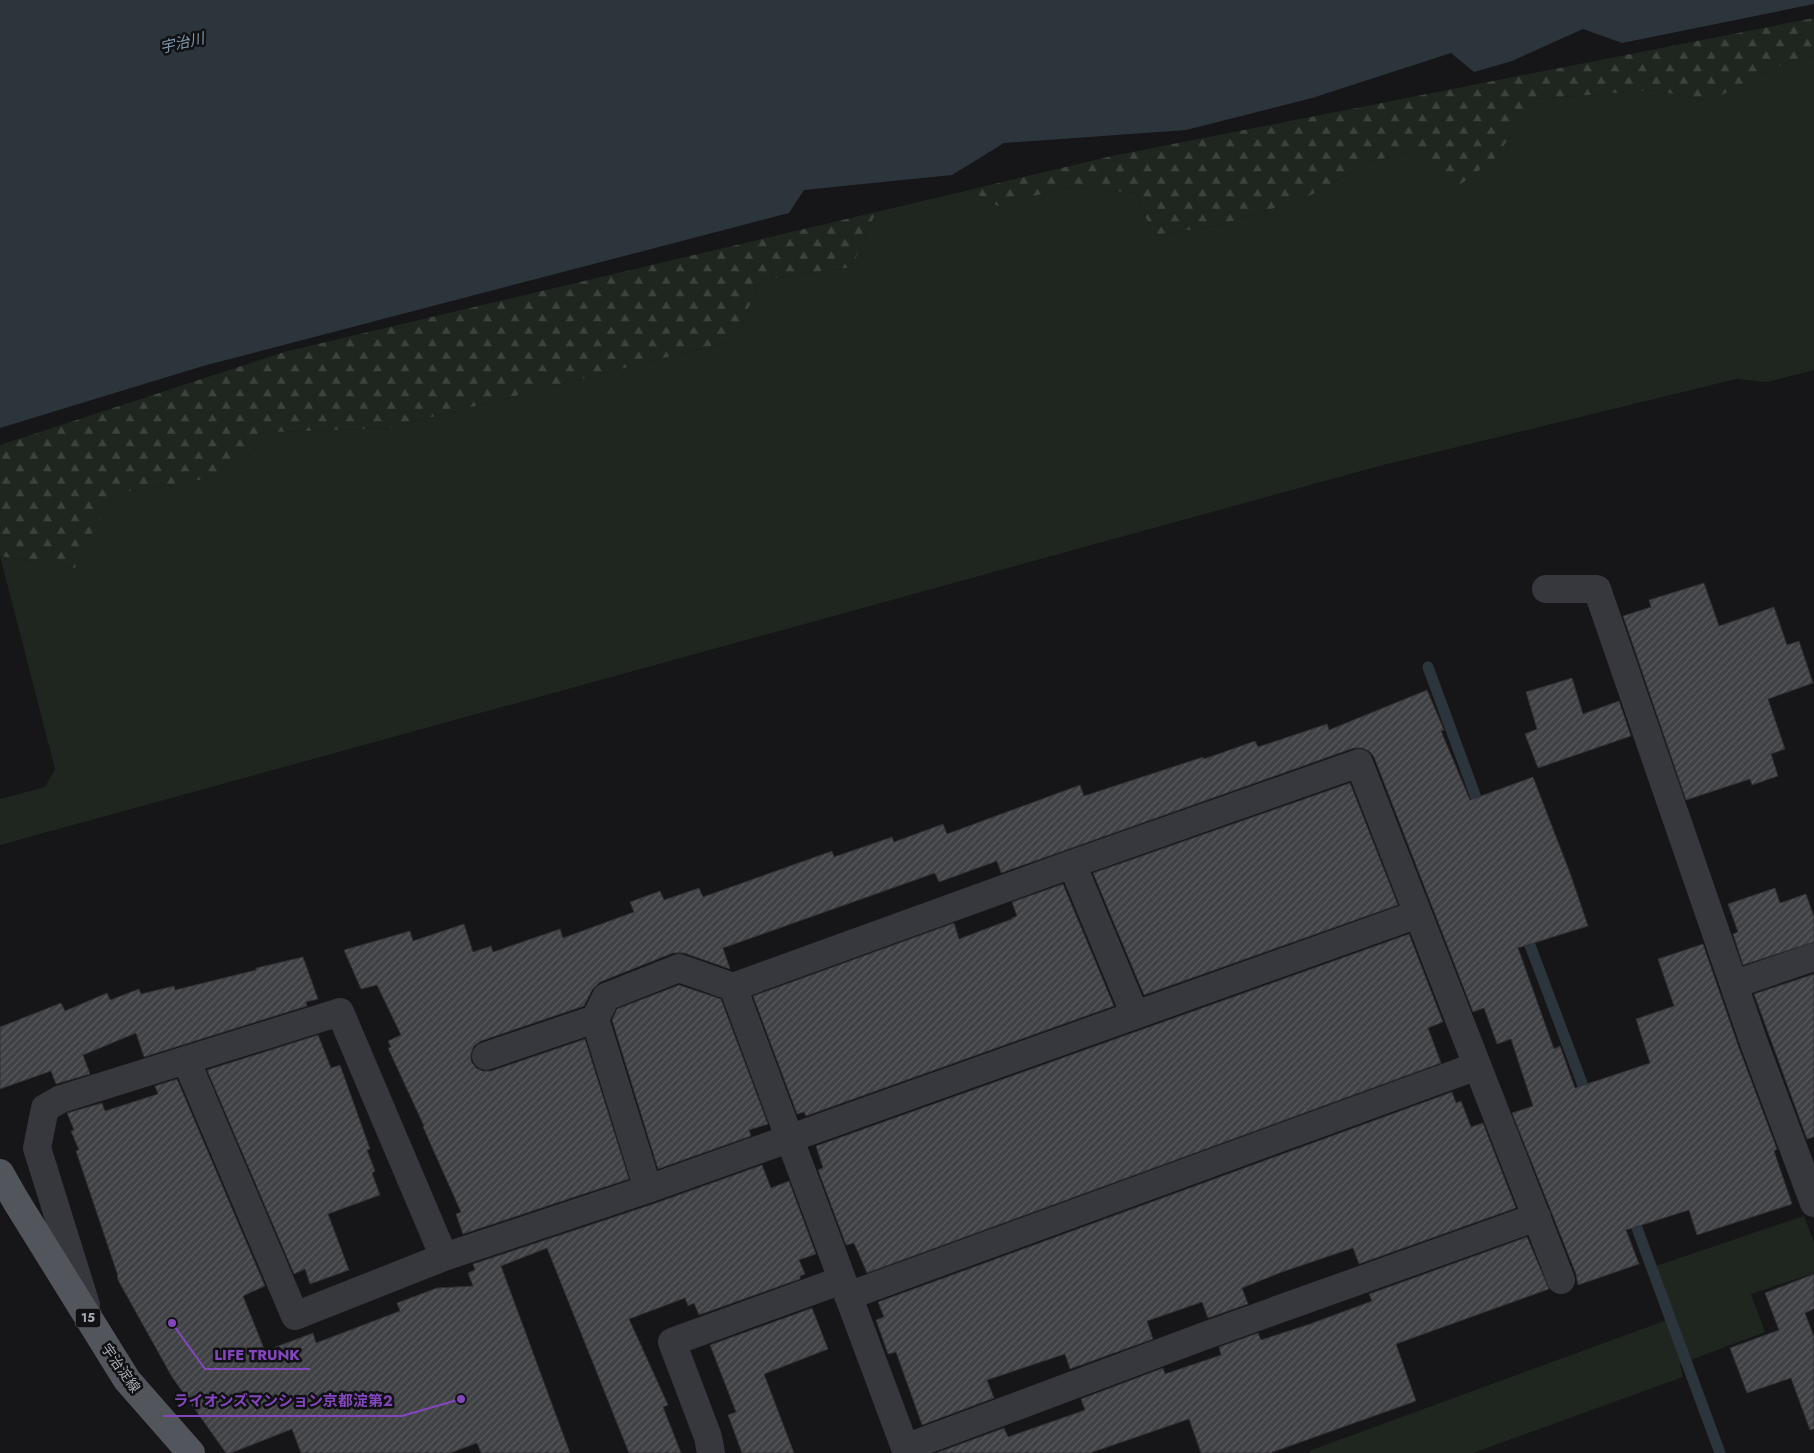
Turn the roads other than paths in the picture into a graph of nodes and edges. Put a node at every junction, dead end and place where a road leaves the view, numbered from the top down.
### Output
1 (1546, 589) dead end
2 (1072, 864) junction
3 (1418, 914) junction
4 (1814, 957) edge
5 (1735, 984) junction
6 (733, 988) junction
7 (1135, 1015) junction
8 (595, 1019) junction
9 (486, 1056) dead end
10 (186, 1060) junction
11 (1477, 1066) junction
12 (789, 1138) junction
13 (0, 1173) edge
14 (648, 1190) junction
15 (1814, 1203) edge
16 (1537, 1217) junction
17 (444, 1257) junction
18 (1561, 1280) dead end
19 (845, 1288) junction
20 (91, 1323) junction
21 (906, 1450) edge
22 (191, 1453) edge
23 (712, 1453) edge

1 - 5 street
2 - 3 street
2 - 6 street
2 - 7 street
3 - 7 street
3 - 11 street
4 - 5 street
5 - 15 street
6 - 8 street
6 - 12 street
7 - 12 street
8 - 9 street
8 - 14 street
10 - 17 street
10 - 17 street
10 - 20 street
11 - 16 street
11 - 19 street
12 - 14 street
12 - 19 street
13 - 20 main road, 宇治淀線 / 15
14 - 17 street
16 - 18 street
16 - 21 street
19 - 21 street
19 - 23 street
20 - 22 main road, 宇治淀線 / 15

